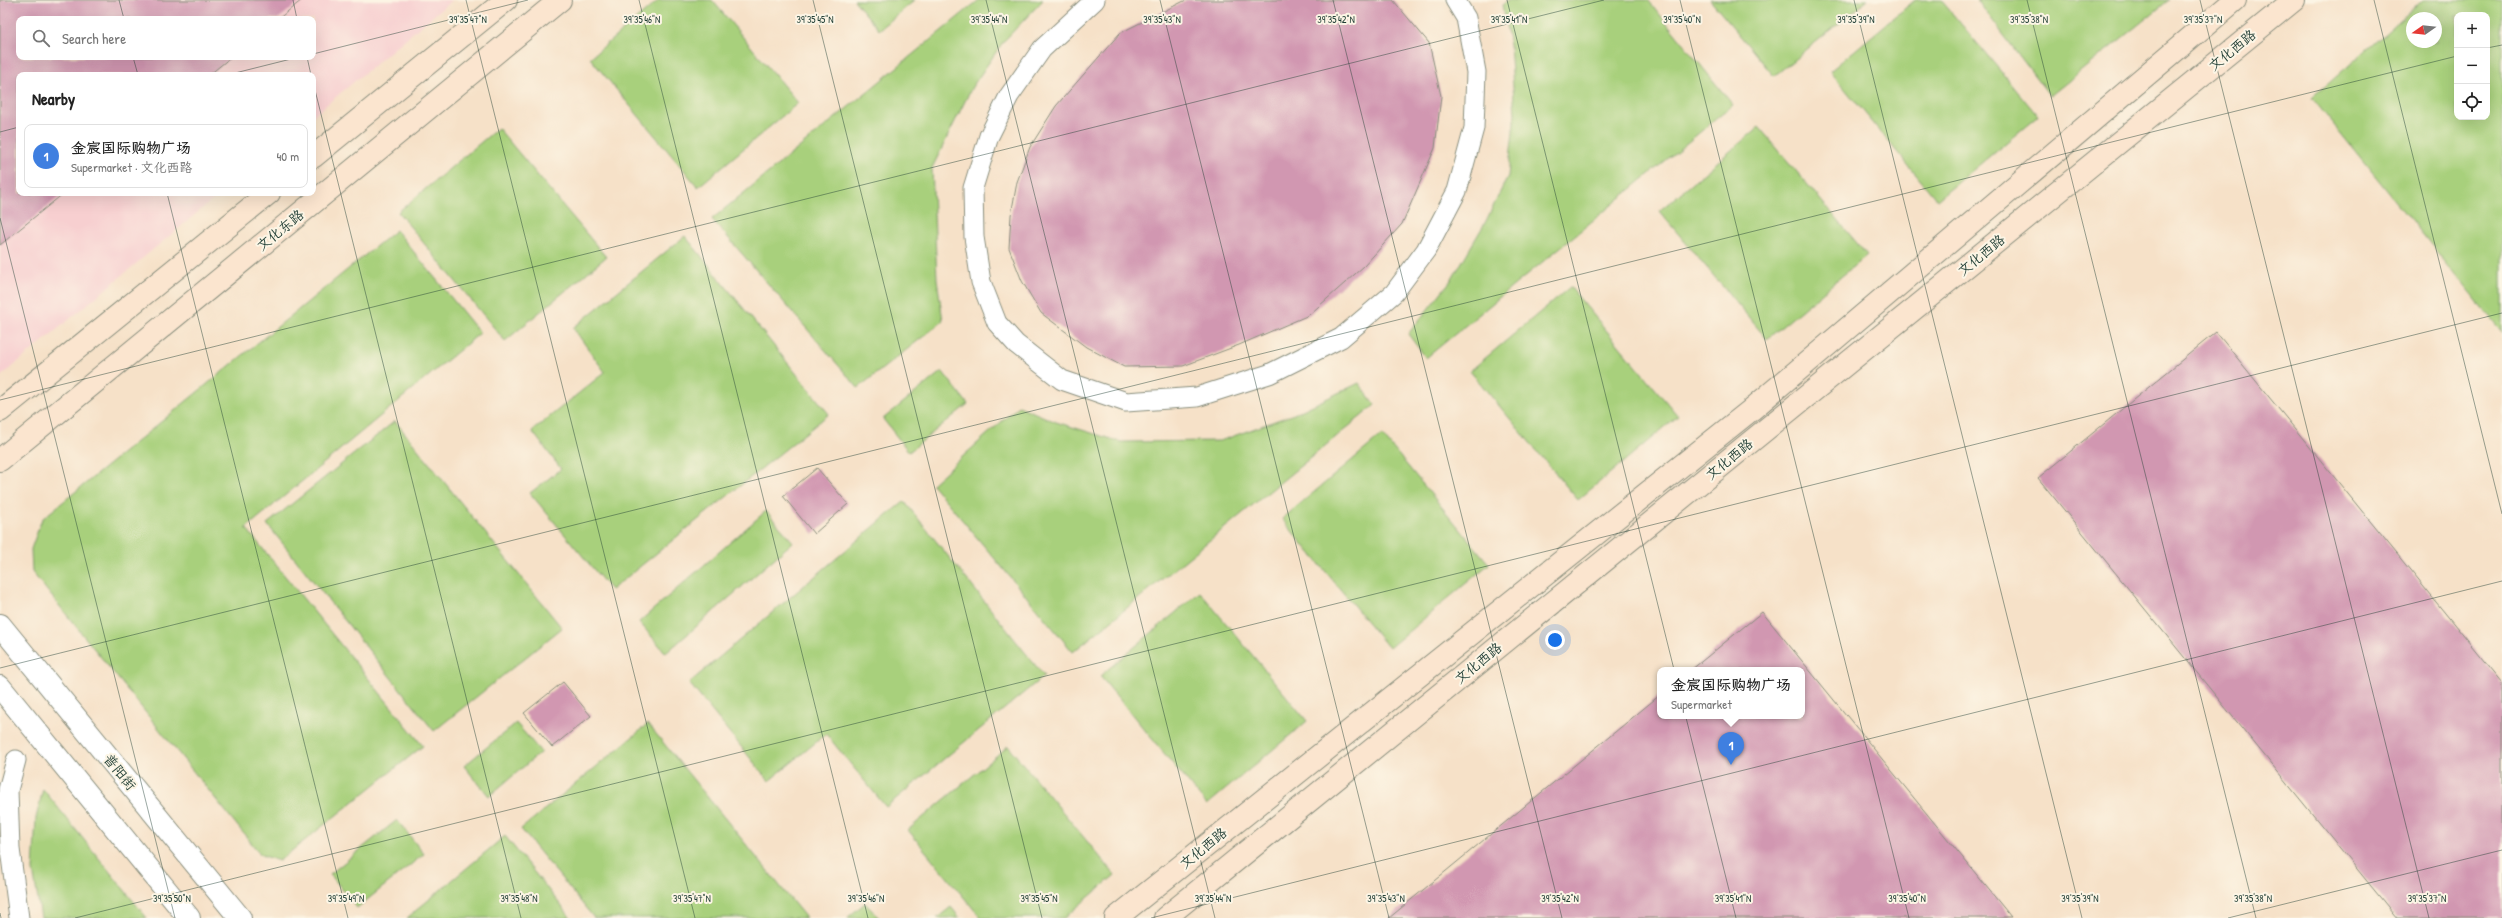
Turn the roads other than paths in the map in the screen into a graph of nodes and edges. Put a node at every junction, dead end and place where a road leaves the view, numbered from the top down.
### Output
1 (506, 0) edge
2 (560, 0) edge
3 (1095, 0) edge
4 (1455, 0) edge
5 (2235, 0) edge
6 (2294, 0) edge
7 (316, 155) edge
8 (265, 196) edge
9 (0, 411) edge
10 (0, 460) edge
11 (0, 625) edge
12 (0, 687) edge
13 (16, 760) dead end
14 (19, 918) edge
15 (189, 918) edge
16 (240, 918) edge
17 (1116, 918) edge
18 (1165, 918) edge

1 - 7 street
2 - 10 street, 文化东路
3 - 4 lane
5 - 17 street, 文化西路
6 - 18 street, 文化西路
8 - 9 street
11 - 16 street, 普阳街
12 - 15 street
13 - 14 lane

